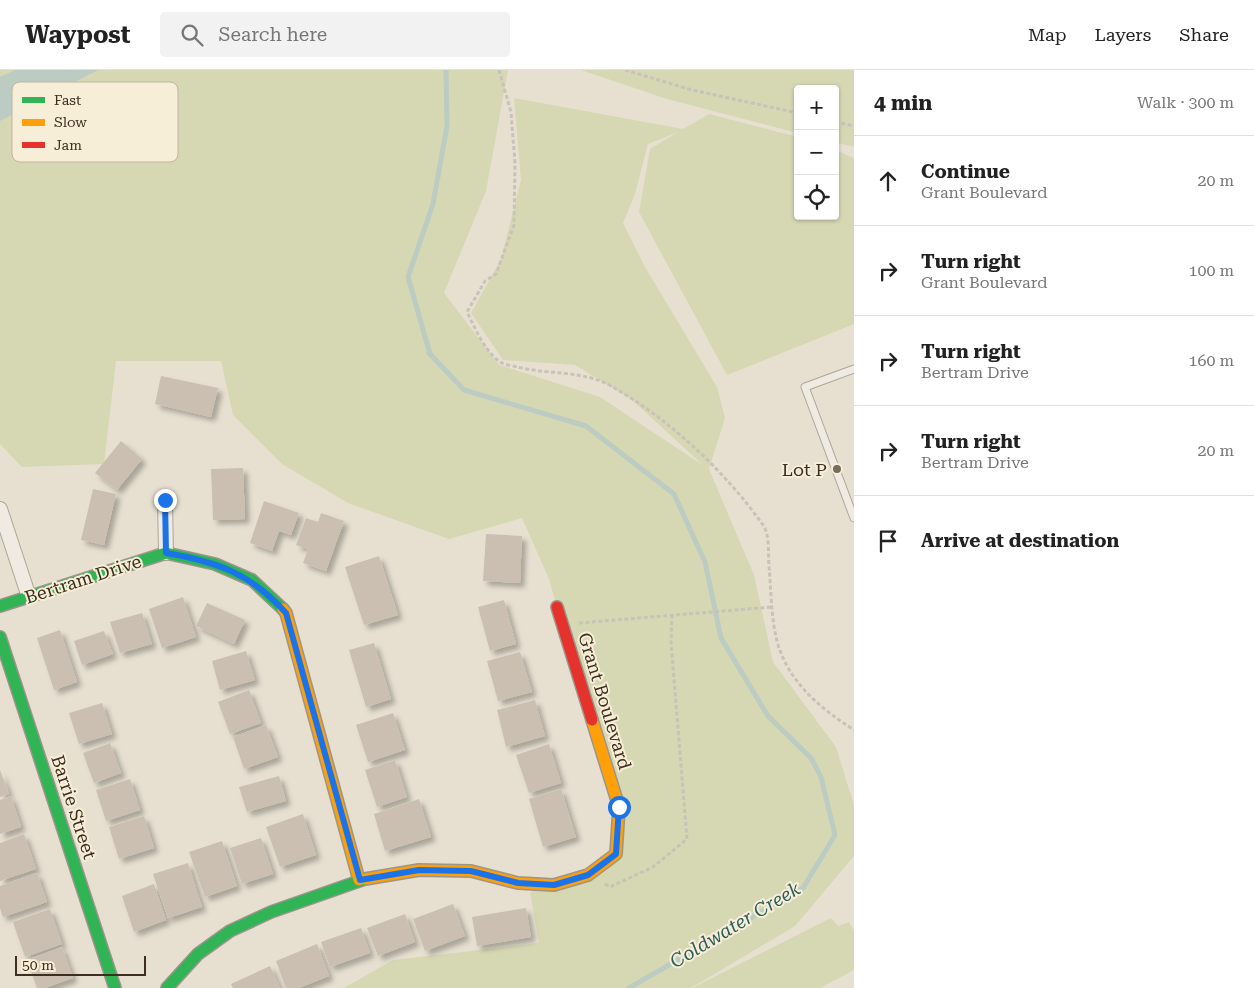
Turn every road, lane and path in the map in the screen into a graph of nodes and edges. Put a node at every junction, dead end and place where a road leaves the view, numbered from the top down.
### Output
1 (499, 70) edge
2 (625, 70) edge
3 (794, 112) edge
4 (839, 123) edge
5 (854, 126) edge
6 (854, 369) edge
7 (165, 500) dead end
8 (0, 509) edge
9 (854, 518) edge
10 (166, 553) junction
11 (29, 597) junction
12 (0, 606) edge
13 (557, 606) dead end
14 (772, 607) junction
15 (672, 615) junction
16 (563, 624) junction
17 (0, 637) edge
18 (854, 730) edge
19 (588, 875) junction
20 (360, 880) junction
21 (115, 988) edge
22 (167, 988) edge

1 - 14 path
2 - 3 path
4 - 5 path
6 - 9 lane
7 - 10 street, Bertram Drive
8 - 11 street
10 - 11 street, Bertram Drive
10 - 20 street, Bertram Drive
11 - 12 street, Bertram Drive
13 - 16 street, Grant Boulevard
14 - 15 path
14 - 18 path
15 - 16 path
15 - 19 path
16 - 19 street, Grant Boulevard
17 - 21 street, Barrie Street
19 - 20 street, Grant Boulevard
20 - 22 street, Grant Boulevard

